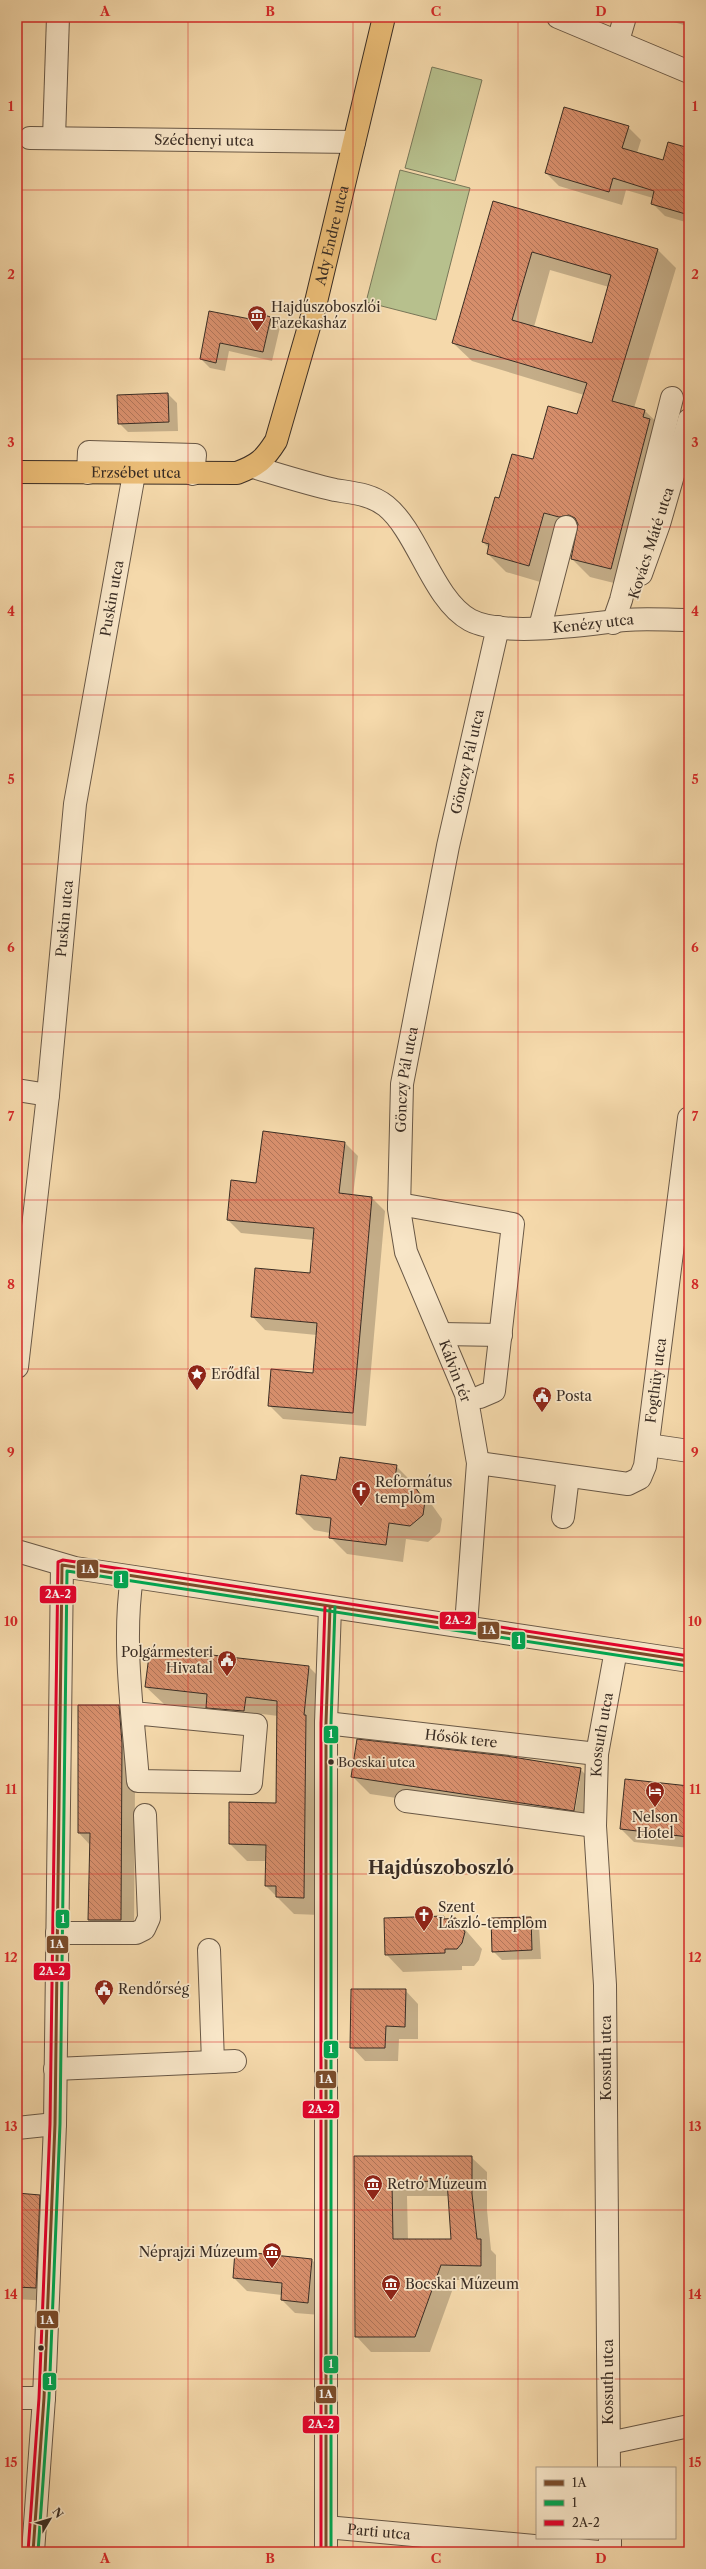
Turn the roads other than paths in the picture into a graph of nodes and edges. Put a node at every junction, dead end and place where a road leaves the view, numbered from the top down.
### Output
1 (58, 17) edge
2 (384, 17) edge
3 (558, 17) edge
4 (625, 17) edge
5 (618, 41) junction
6 (689, 72) edge
7 (30, 138) dead end
8 (54, 138) junction
9 (354, 142) junction
10 (672, 398) dead end
11 (689, 420) edge
12 (253, 467) junction
13 (17, 472) edge
14 (88, 473) junction
15 (134, 474) junction
16 (193, 474) junction
17 (566, 527) dead end
18 (689, 620) edge
19 (619, 621) junction
20 (498, 627) junction
21 (540, 628) junction
22 (17, 1090) edge
23 (48, 1095) junction
24 (689, 1118) edge
25 (399, 1204) junction
26 (441, 1334) junction
27 (501, 1335) junction
28 (17, 1367) edge
29 (480, 1397) dead end
30 (648, 1441) junction
31 (689, 1451) edge
32 (478, 1463) junction
33 (568, 1476) junction
34 (563, 1517) dead end
35 (17, 1551) edge
36 (68, 1566) junction
37 (132, 1577) junction
38 (330, 1607) junction
39 (466, 1626) junction
40 (616, 1650) junction
41 (689, 1660) edge
42 (133, 1713) junction
43 (326, 1723) junction
44 (597, 1754) junction
45 (406, 1800) dead end
46 (145, 1815) dead end
47 (595, 1826) junction
48 (57, 1933) junction
49 (209, 1950) dead end
50 (235, 2061) dead end
51 (213, 2062) junction
52 (55, 2069) junction
53 (55, 2124) junction
54 (17, 2128) edge
55 (17, 2398) edge
56 (44, 2398) junction
57 (689, 2426) edge
58 (609, 2443) junction
59 (609, 2467) edge
60 (326, 2527) junction
61 (610, 2539) edge
62 (33, 2552) edge
63 (326, 2552) edge
64 (599, 2552) edge
65 (610, 2552) edge

1 - 8 street
2 - 9 main road, Ady Endre utca
3 - 5 street
4 - 5 street
5 - 6 street
7 - 8 street, Széchenyi utca
8 - 9 street, Széchenyi utca
9 - 12 main road, Ady Endre utca
10 - 19 street
11 - 19 street, Kovács Máté utca
12 - 16 main road, Erzsébet utca
12 - 20 street
13 - 14 main road, Erzsébet utca
14 - 15 main road, Erzsébet utca
14 - 16 street
15 - 16 main road, Erzsébet utca
15 - 23 street, Puskin utca
17 - 21 street
18 - 19 street, Kenézy utca
19 - 21 street, Kenézy utca
20 - 21 street, Kenézy utca
20 - 25 street, Gönczy Pál utca
22 - 23 street
23 - 28 street, Puskin utca
24 - 30 street, Fogthüy utca
25 - 26 street, Kálvin tér
25 - 27 street
26 - 27 street
26 - 32 street, Kálvin tér
27 - 29 street
30 - 31 street
30 - 33 street, Fogthüy utca
32 - 33 street, Fogthüy utca
32 - 39 street, Kálvin tér
33 - 34 street
35 - 36 street
36 - 37 street
36 - 48 street
37 - 38 street
37 - 42 street
38 - 39 street
38 - 43 street
39 - 40 street
40 - 41 street
40 - 44 street, Kossuth utca
42 - 42 street
43 - 44 street, Hősök tere
43 - 60 street
44 - 47 street, Kossuth utca
45 - 47 street
46 - 48 street
47 - 58 street, Kossuth utca
48 - 52 street
49 - 51 street
50 - 51 street
51 - 52 street
52 - 53 street
53 - 54 street
53 - 56 street
55 - 56 street
56 - 62 street
57 - 58 street
58 - 59 street, Kossuth utca
60 - 63 street
60 - 64 street, Parti utca
61 - 65 street

